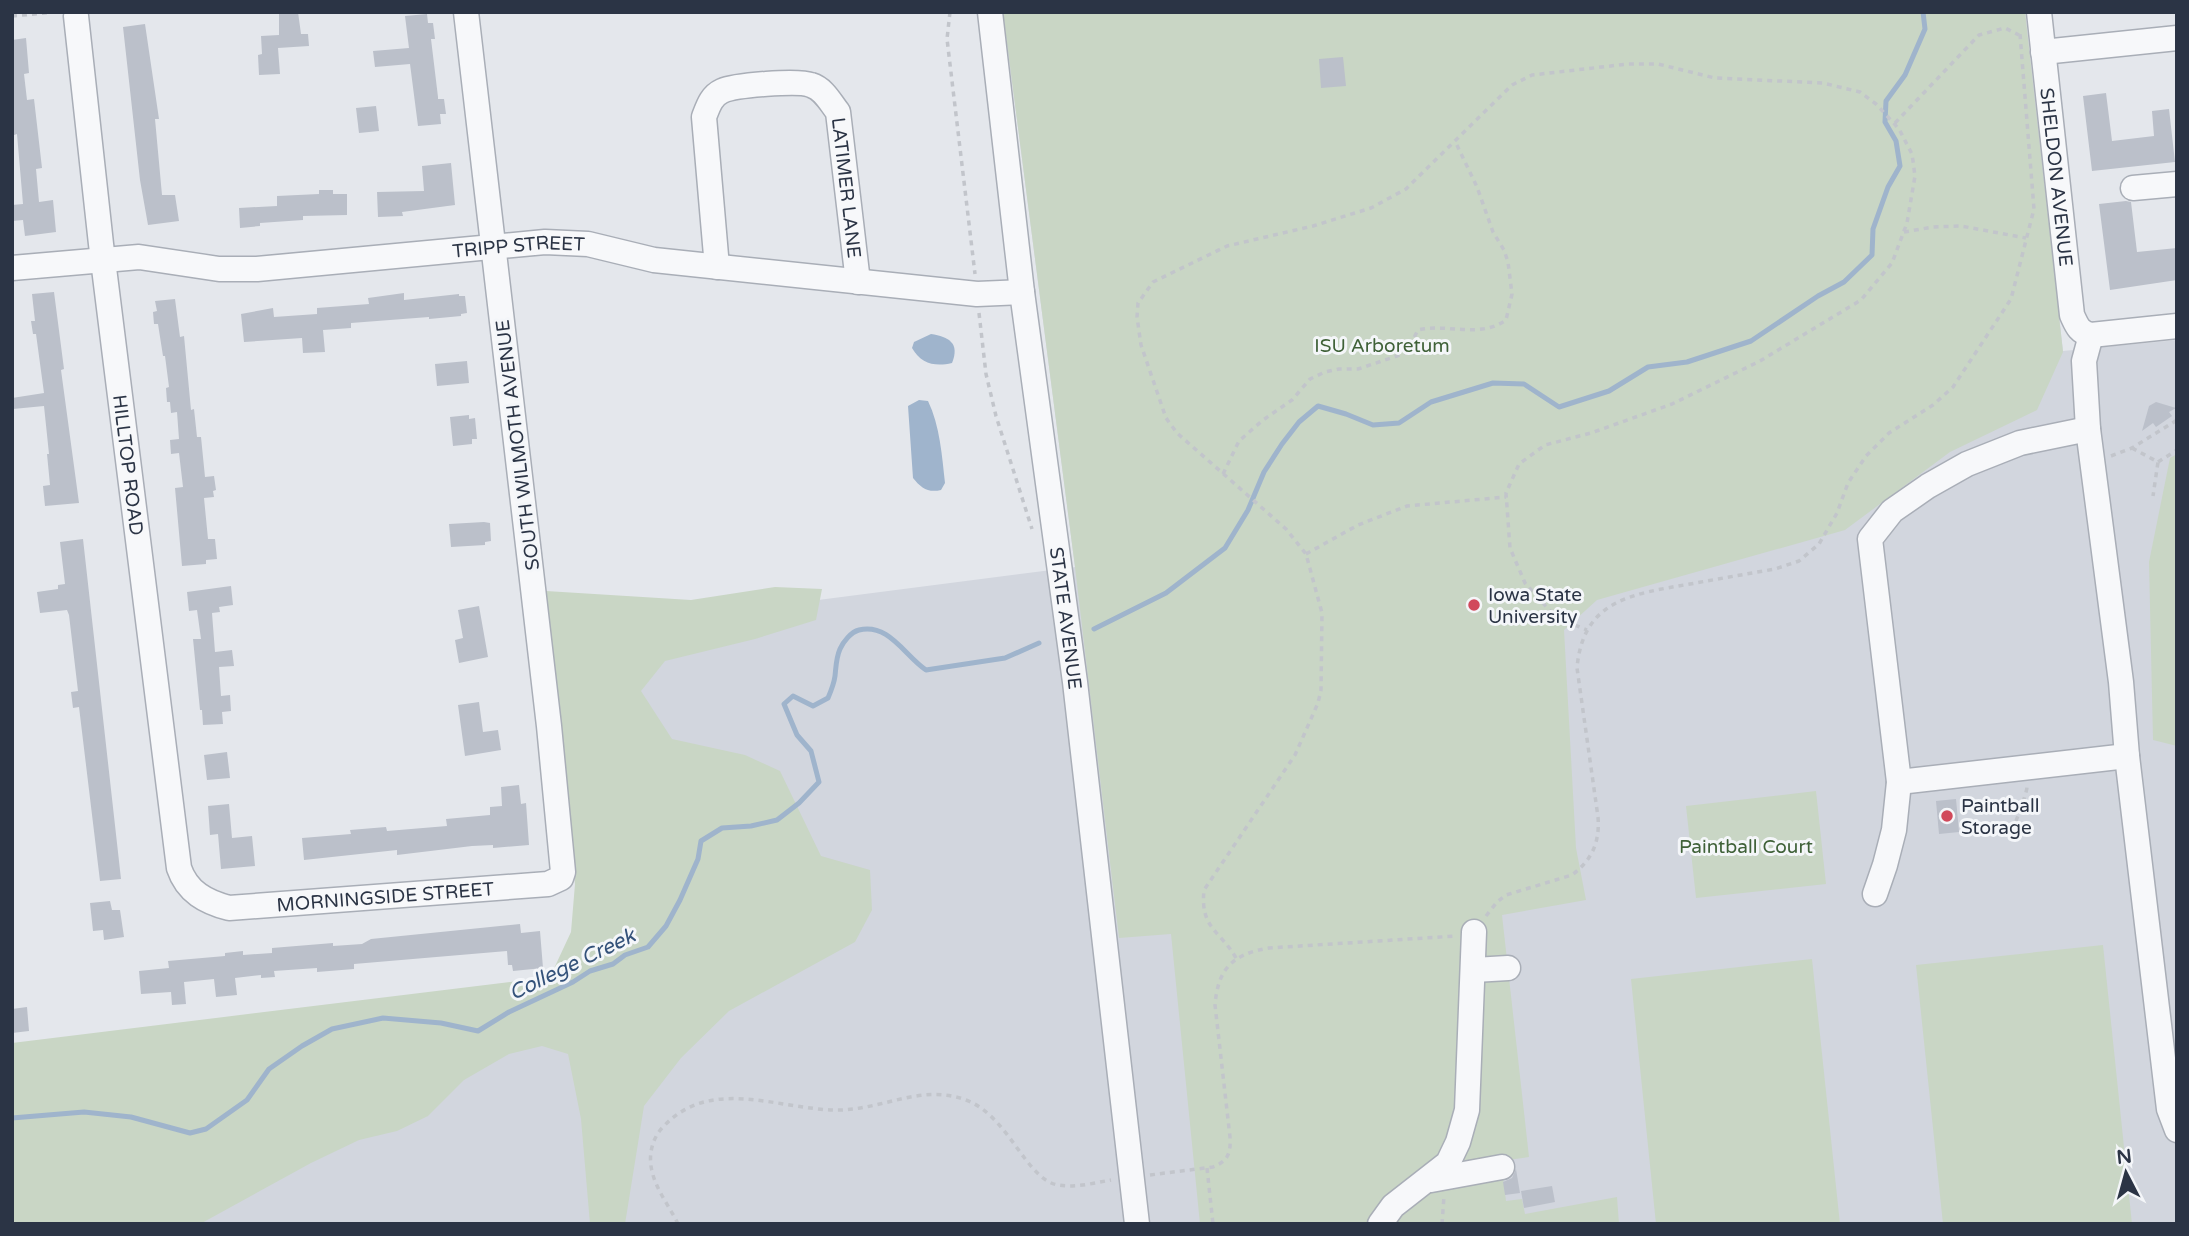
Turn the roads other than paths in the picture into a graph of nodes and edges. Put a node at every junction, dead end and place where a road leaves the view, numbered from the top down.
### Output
1 (466, 12) edge
2 (990, 12) edge
3 (67, 14) edge
4 (2033, 22) edge
5 (2177, 38) edge
6 (2043, 52) junction
7 (2177, 184) edge
8 (2133, 188) dead end
9 (493, 246) junction
10 (103, 259) junction
11 (717, 267) junction
12 (12, 268) edge
13 (858, 282) junction
14 (1022, 292) junction
15 (2177, 326) edge
16 (2091, 335) junction
17 (2088, 429) junction
18 (2127, 756) junction
19 (1899, 782) junction
20 (561, 878) joint
21 (1875, 894) dead end
22 (206, 902) joint
23 (1474, 932) road end
24 (1508, 968) dead end
25 (1474, 970) junction
26 (1462, 1128) junction
27 (2177, 1130) edge
28 (1420, 1183) junction
29 (1137, 1224) edge
30 (1380, 1224) edge

1 - 9 street, SOUTH WILMOTH AVENUE
2 - 14 street, STATE AVENUE
3 - 10 street, HILLTOP ROAD
4 - 6 street, SHELDON AVENUE
5 - 6 street
6 - 16 street, SHELDON AVENUE
7 - 8 street
9 - 10 street, TRIPP STREET
9 - 11 street, TRIPP STREET
9 - 20 street, SOUTH WILMOTH AVENUE
10 - 12 street, TRIPP STREET
10 - 22 street, HILLTOP ROAD
11 - 13 street, TRIPP STREET
11 - 13 street, LATIMER LANE
13 - 14 street, TRIPP STREET
14 - 29 street, STATE AVENUE
15 - 16 street
16 - 17 street
17 - 18 street
17 - 19 street
18 - 19 street
18 - 27 street
19 - 21 street
20 - 22 street, MORNINGSIDE STREET
23 - 25 street
24 - 25 street
25 - 26 street
26 - 28 street
26 - 28 street
28 - 30 street

